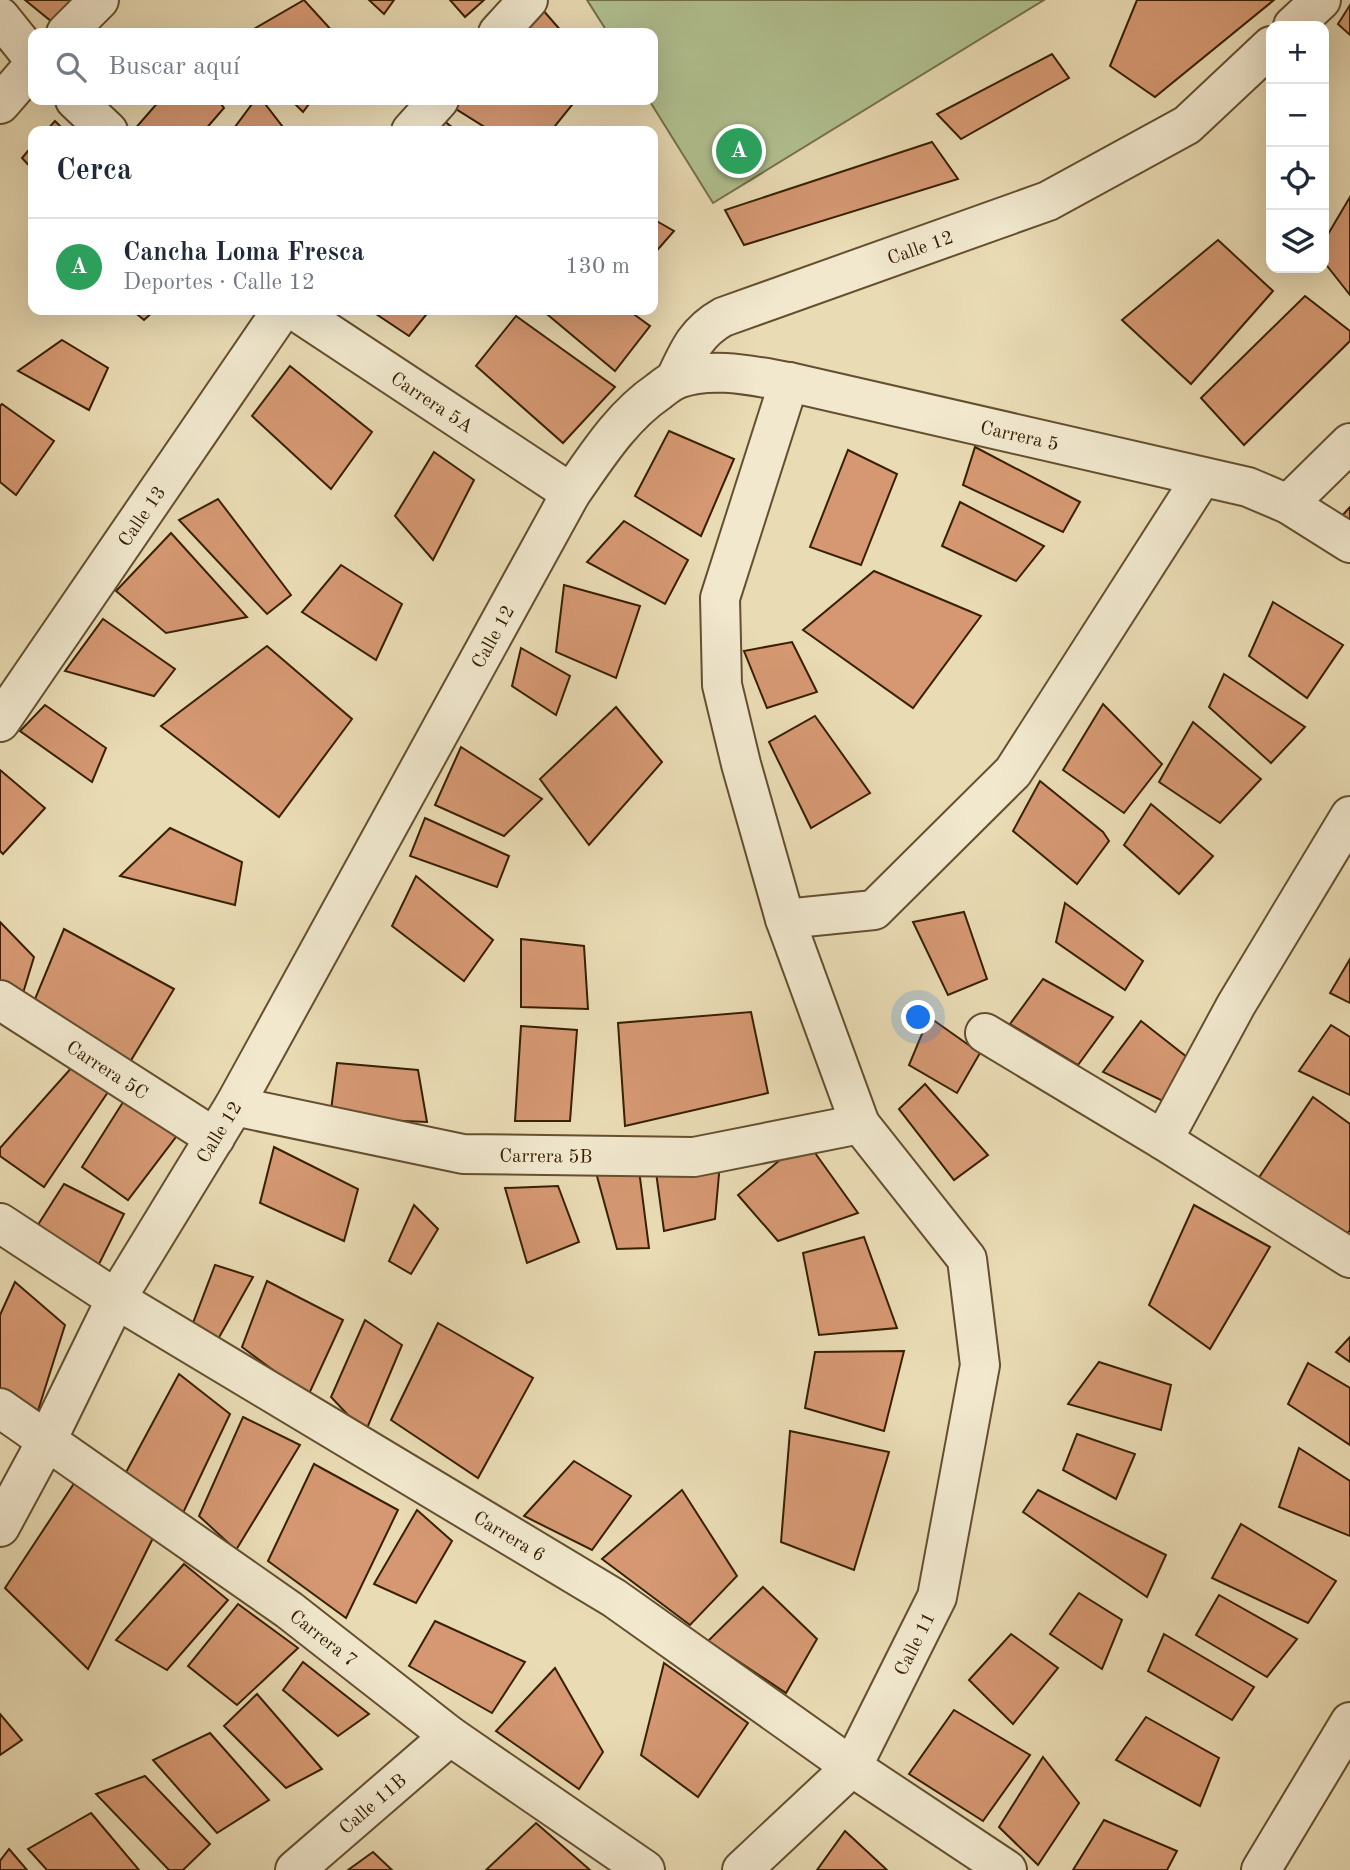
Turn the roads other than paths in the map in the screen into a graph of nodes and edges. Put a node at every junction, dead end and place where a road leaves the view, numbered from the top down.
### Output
1 (99, 0) edge
2 (528, 0) edge
3 (1321, 0) edge
4 (0, 17) edge
5 (1298, 21) edge
6 (70, 28) edge
7 (503, 28) edge
8 (1266, 51) edge
9 (28, 52) edge
10 (28, 72) edge
11 (0, 104) edge
12 (80, 105) edge
13 (434, 105) edge
14 (103, 126) edge
15 (416, 126) edge
16 (279, 315) edge
17 (302, 315) edge
18 (675, 380) junction
19 (789, 382) junction
20 (1350, 443) edge
21 (1202, 477) junction
22 (571, 493) junction
23 (1288, 504) junction
24 (1350, 543) edge
25 (0, 722) edge
26 (1350, 816) edge
27 (785, 919) junction
28 (0, 1000) edge
29 (985, 1033) dead end
30 (225, 1122) junction
31 (860, 1124) junction
32 (1163, 1140) junction
33 (0, 1223) edge
34 (1350, 1258) edge
35 (116, 1299) junction
36 (0, 1408) edge
37 (47, 1440) junction
38 (0, 1527) edge
39 (1350, 1722) edge
40 (450, 1736) junction
41 (852, 1767) junction
42 (295, 1870) edge
43 (645, 1870) edge
44 (742, 1870) edge
45 (1007, 1870) edge
46 (1261, 1870) edge

1 - 6 street
2 - 7 street
3 - 5 street
4 - 9 street
8 - 18 street, Calle 12
10 - 11 street
12 - 14 street
13 - 15 street
16 - 25 street, Calle 13
17 - 22 street, Carrera 5A
18 - 19 street, Carrera 5
18 - 22 street, Calle 12
19 - 21 street, Carrera 5
19 - 27 street, Calle 11
20 - 23 street
21 - 23 street, Carrera 5
21 - 27 street
22 - 30 street, Calle 12
23 - 24 street, Carrera 5
26 - 32 street
27 - 31 street, Calle 11
28 - 30 street, Carrera 5C
29 - 32 street
30 - 31 street, Carrera 5B
30 - 35 street, Calle 12
31 - 41 street, Calle 11
32 - 34 street
33 - 35 street, Carrera 6
35 - 37 street, Calle 12
35 - 41 street, Carrera 6
36 - 37 street, Carrera 7
37 - 38 street, Calle 12
37 - 40 street, Carrera 7
39 - 46 street
40 - 42 street, Calle 11B
40 - 43 street, Carrera 7
41 - 44 street, Calle 11
41 - 45 street, Carrera 6

